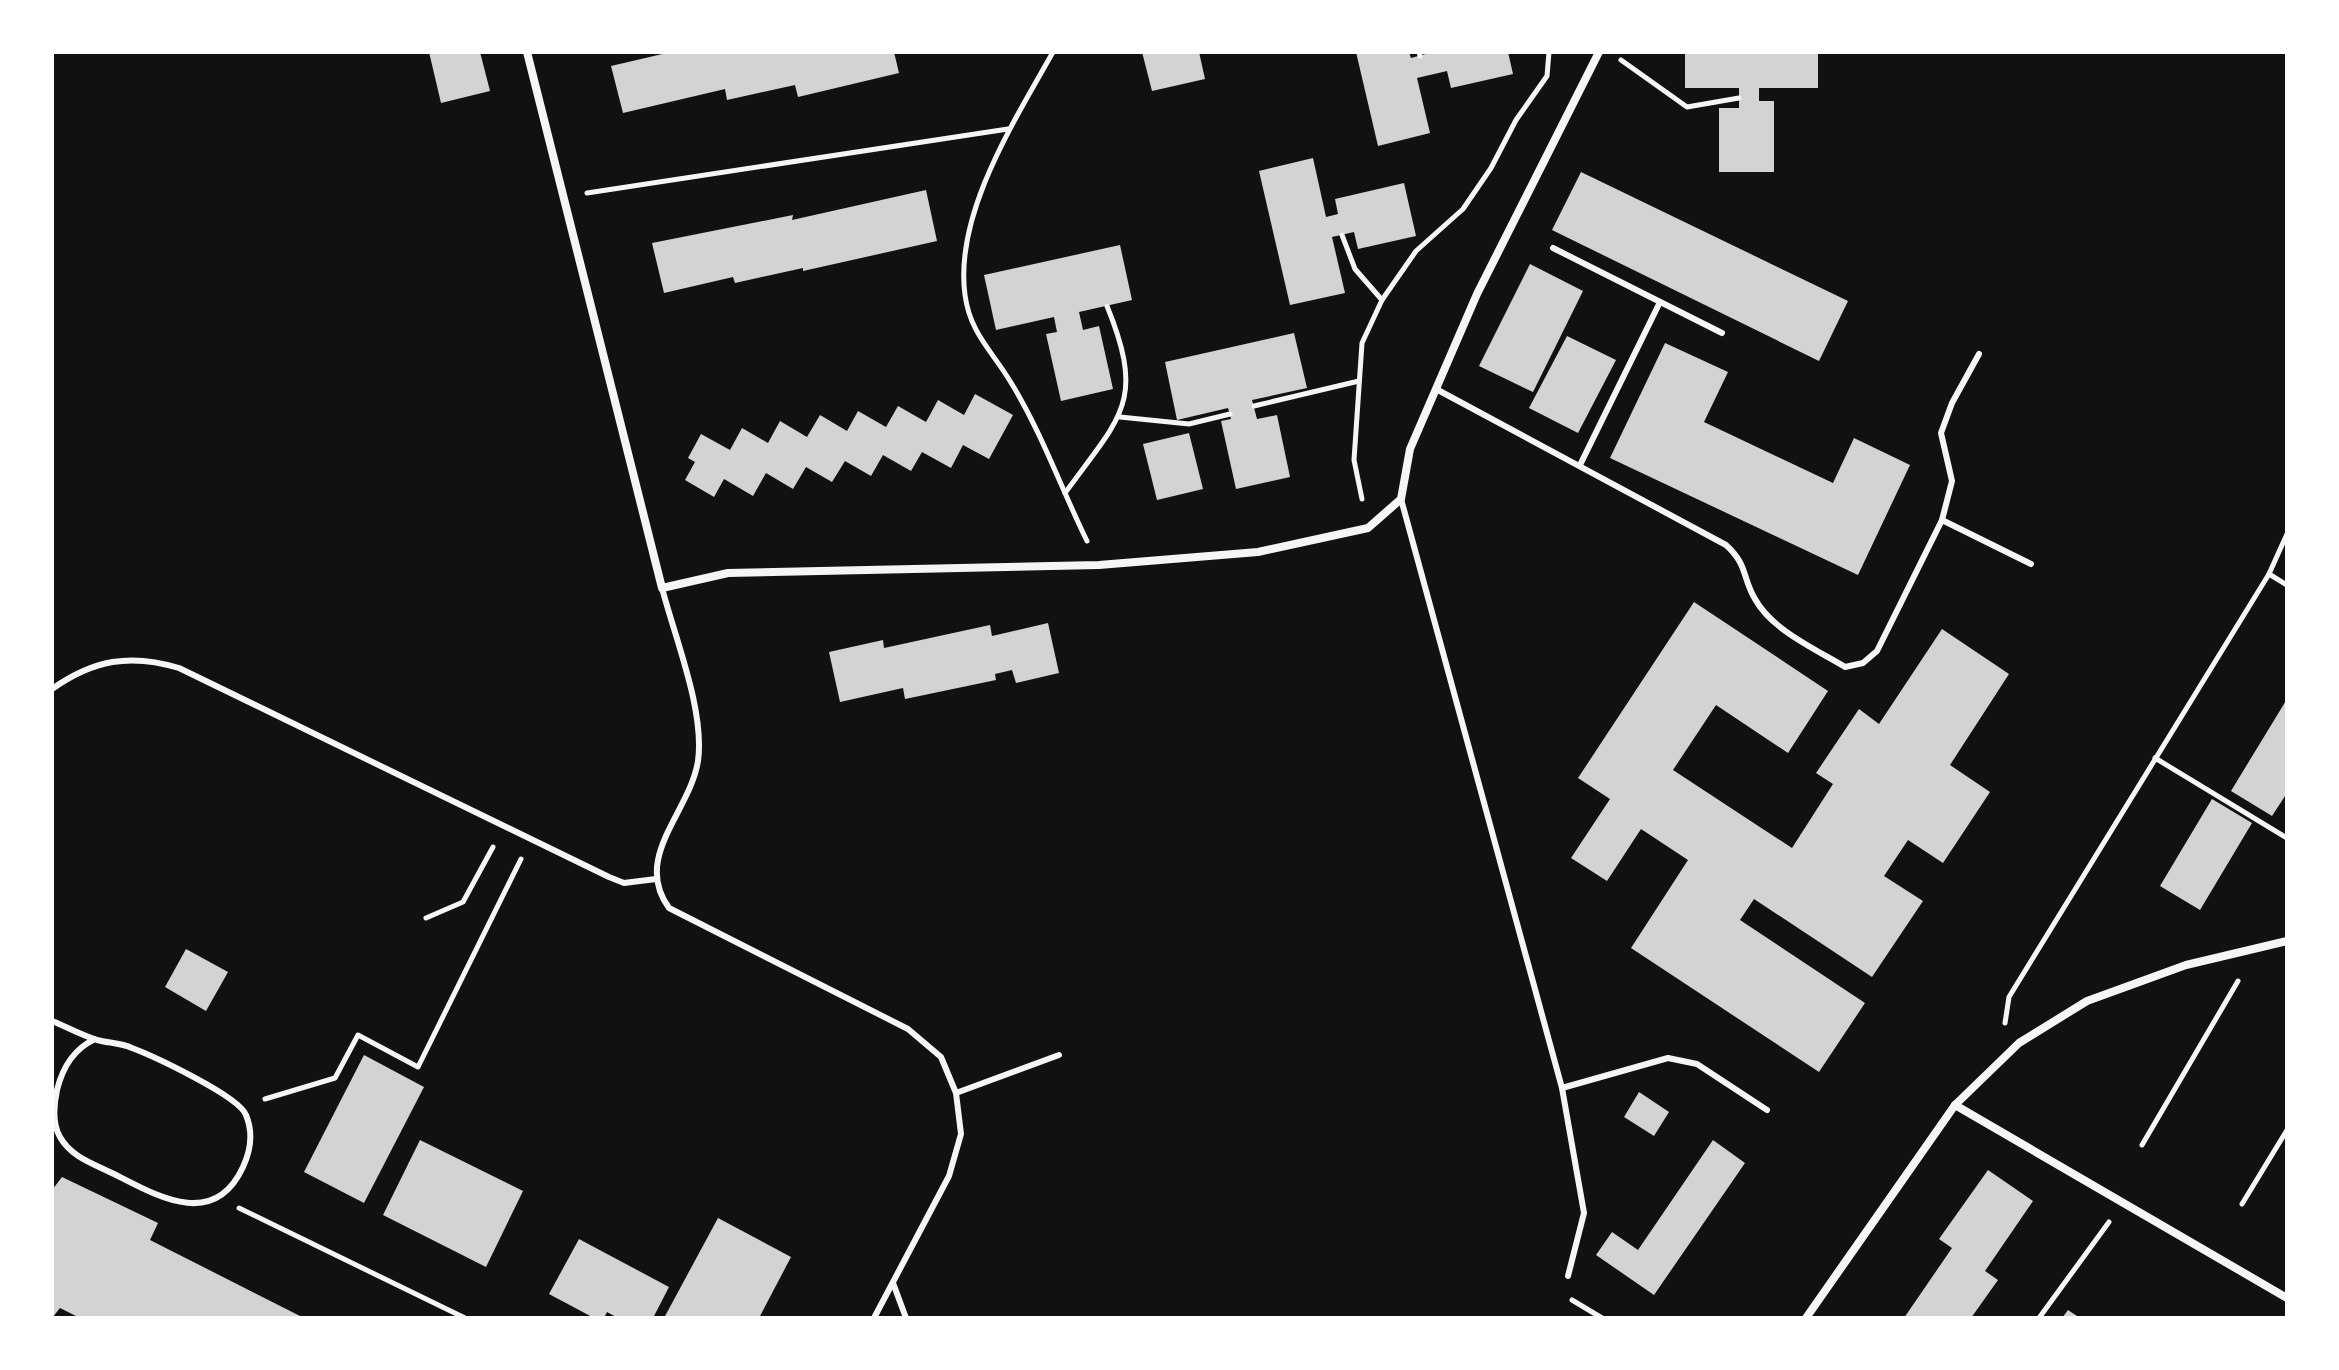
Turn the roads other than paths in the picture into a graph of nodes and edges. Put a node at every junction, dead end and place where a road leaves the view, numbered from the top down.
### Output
1 (527, 52) edge
2 (1599, 52) edge
3 (1553, 248) dead end
4 (1660, 302) junction
5 (1722, 333) dead end
6 (1979, 354) dead end
7 (1436, 389) junction
8 (1580, 465) junction
9 (1401, 499) junction
10 (1942, 520) junction
11 (2031, 564) dead end
12 (662, 588) junction
13 (52, 689) edge
14 (656, 879) junction
15 (2287, 941) edge
16 (52, 1021) edge
17 (95, 1039) junction
18 (1059, 1055) dead end
19 (1562, 1088) junction
20 (956, 1093) junction
21 (1955, 1105) junction
22 (1767, 1110) dead end
23 (1568, 1276) dead end
24 (893, 1283) junction
25 (2287, 1298) edge
26 (874, 1318) edge
27 (906, 1318) edge
28 (1806, 1318) edge

1 - 12 street
2 - 7 street
3 - 4 lane
4 - 5 lane
4 - 8 lane
6 - 10 lane
7 - 8 lane
7 - 9 street
8 - 10 lane
9 - 12 street
9 - 19 lane
10 - 11 lane
12 - 14 lane
13 - 14 lane
14 - 20 lane
15 - 21 street
16 - 17 lane
17 - 17 lane
18 - 20 lane
19 - 22 lane
19 - 23 lane
20 - 24 lane
21 - 25 street
21 - 28 street
24 - 26 lane
24 - 27 lane

